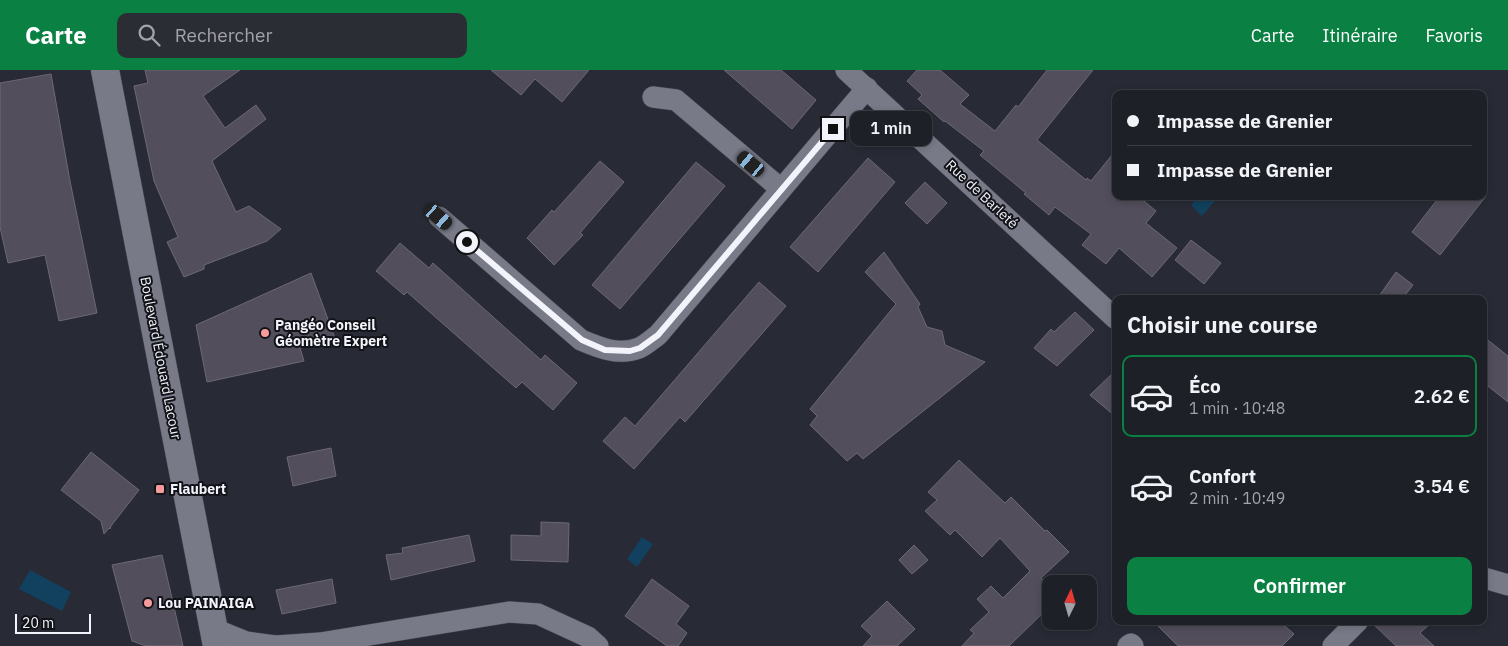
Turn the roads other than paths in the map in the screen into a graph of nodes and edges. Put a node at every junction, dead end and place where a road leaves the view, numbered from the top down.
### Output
1 (104, 70) edge
2 (846, 70) edge
3 (867, 88) junction
4 (653, 97) dead end
5 (781, 189) junction
6 (439, 217) dead end
7 (1112, 314) edge
8 (1487, 579) edge
9 (1508, 585) edge
10 (1354, 625) edge
11 (215, 638) edge
12 (388, 639) edge
13 (316, 644) edge
14 (275, 646) edge
15 (598, 646) edge
16 (1128, 646) edge
17 (1133, 646) edge
18 (1333, 646) edge

1 - 11 main road, Boulevard Édouard Lacour
2 - 3 street, Rue de Barleté
3 - 5 street
3 - 7 street, Rue de Barleté
4 - 5 street
5 - 6 street
8 - 9 street
10 - 18 street
11 - 14 street
12 - 13 street
12 - 15 street
13 - 14 street
16 - 17 street

